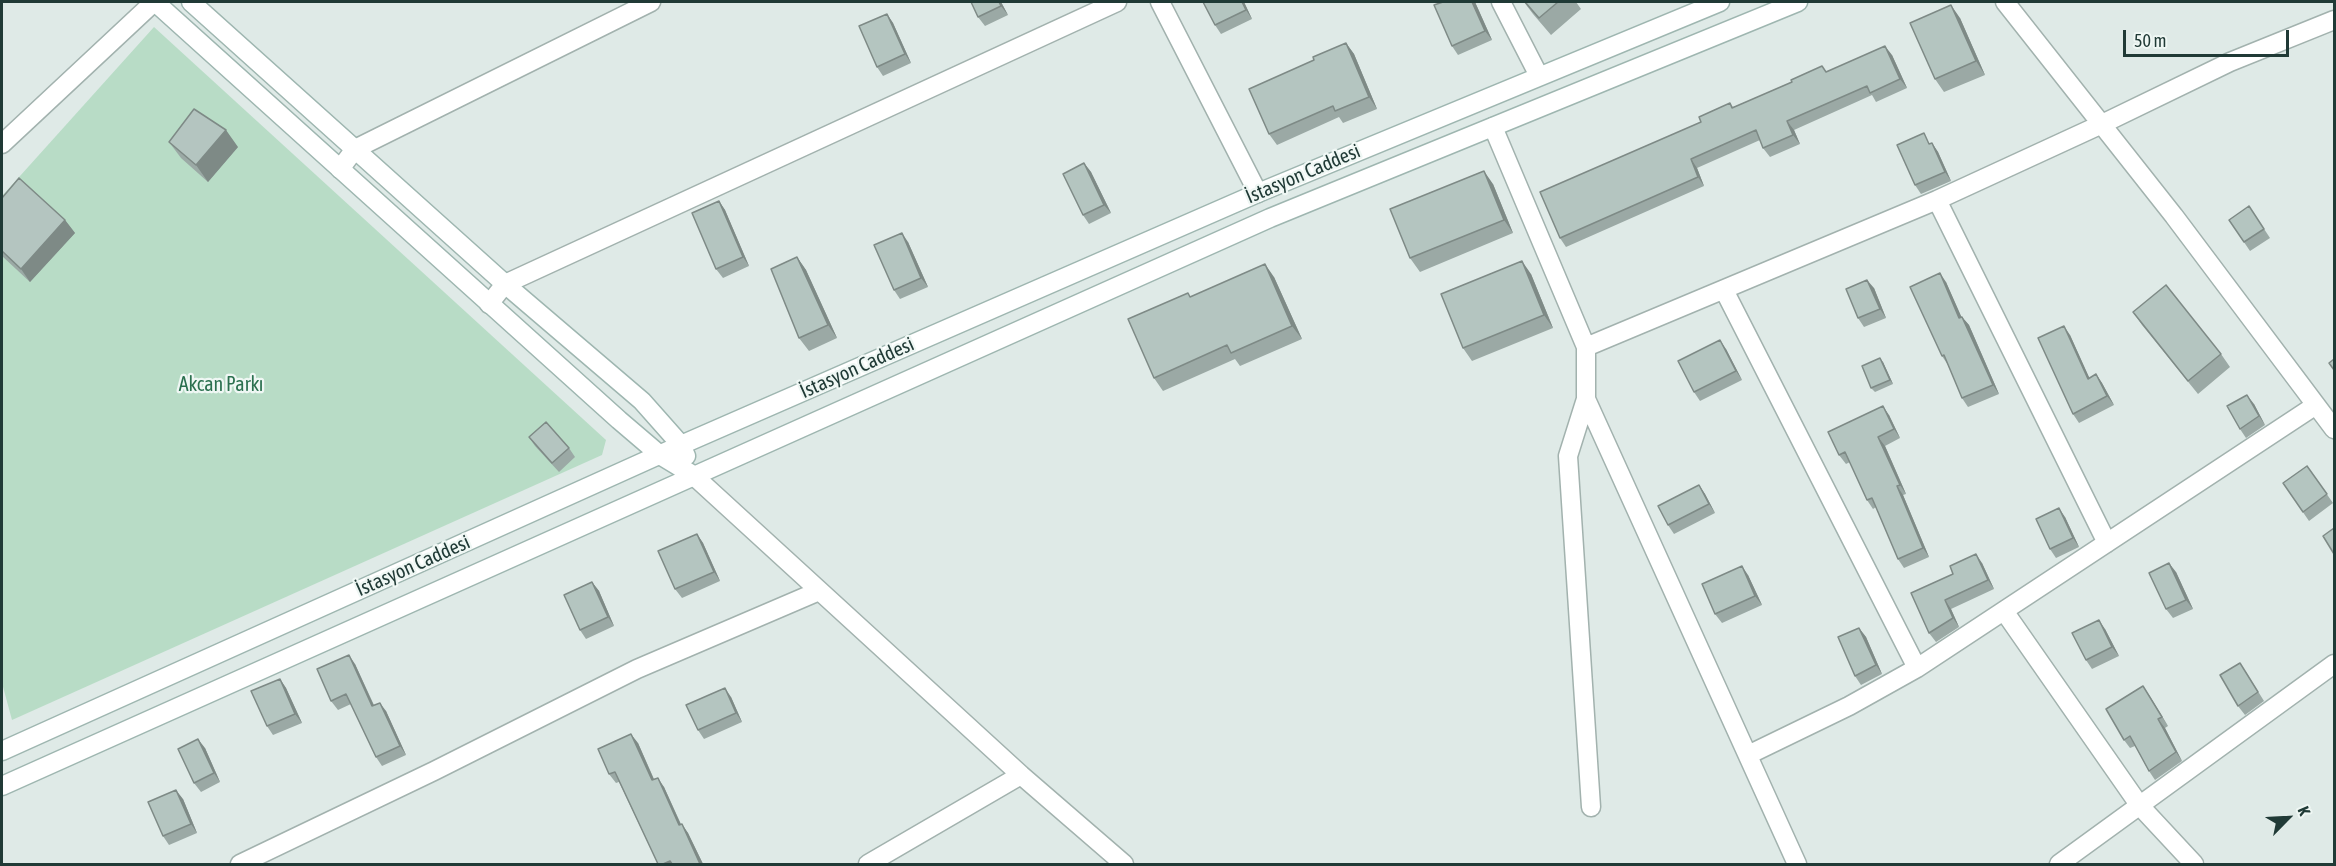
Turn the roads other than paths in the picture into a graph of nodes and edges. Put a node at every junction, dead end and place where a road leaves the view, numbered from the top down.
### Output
1 (155, 2) edge
2 (191, 2) edge
3 (651, 2) edge
4 (1117, 2) edge
5 (1160, 2) edge
6 (1501, 2) edge
7 (1720, 2) edge
8 (1798, 2) edge
9 (2005, 2) edge
10 (2334, 20) edge
11 (1539, 76) junction
12 (2102, 124) junction
13 (1493, 127) junction
14 (2, 144) edge
15 (356, 149) junction
16 (340, 169) junction
17 (1258, 193) junction
18 (1937, 200) junction
19 (505, 284) junction
20 (1724, 290) junction
21 (489, 304) junction
22 (1586, 347) junction
23 (1586, 399) junction
24 (2316, 405) junction
25 (2334, 429) edge
26 (681, 445) junction
27 (660, 455) junction
28 (693, 475) junction
29 (2107, 543) junction
30 (819, 591) junction
31 (2004, 611) junction
32 (2334, 664) edge
33 (1917, 668) junction
34 (2, 751) edge
35 (1748, 756) junction
36 (1021, 775) junction
37 (2, 786) edge
38 (2140, 806) junction
39 (1591, 807) dead end
40 (240, 864) edge
41 (868, 864) edge
42 (1124, 864) edge
43 (1797, 864) edge
44 (2059, 864) edge
45 (2194, 864) edge

1 - 14 street
1 - 16 street
2 - 15 street
3 - 15 street
4 - 19 street
5 - 17 street
6 - 11 street
7 - 11 street, İstasyon Caddesi
8 - 13 street
9 - 12 street
10 - 12 street
11 - 17 street, İstasyon Caddesi
12 - 18 street
12 - 24 street
13 - 22 street
13 - 28 street
15 - 16 street
15 - 19 street
16 - 21 street
17 - 26 street, İstasyon Caddesi
18 - 20 street
18 - 29 street
19 - 21 street
19 - 26 street
20 - 22 street
20 - 33 street
21 - 27 street
22 - 23 street
23 - 35 street
23 - 39 street
24 - 25 street
24 - 29 street
26 - 27 street, İstasyon Caddesi
26 - 28 street
27 - 28 street
27 - 34 street, İstasyon Caddesi
28 - 30 street
28 - 37 street
29 - 31 street
30 - 36 street
30 - 40 street
31 - 33 street
31 - 38 street
32 - 38 street
33 - 35 street
35 - 43 street
36 - 41 street
36 - 42 street
38 - 44 street
38 - 45 street

